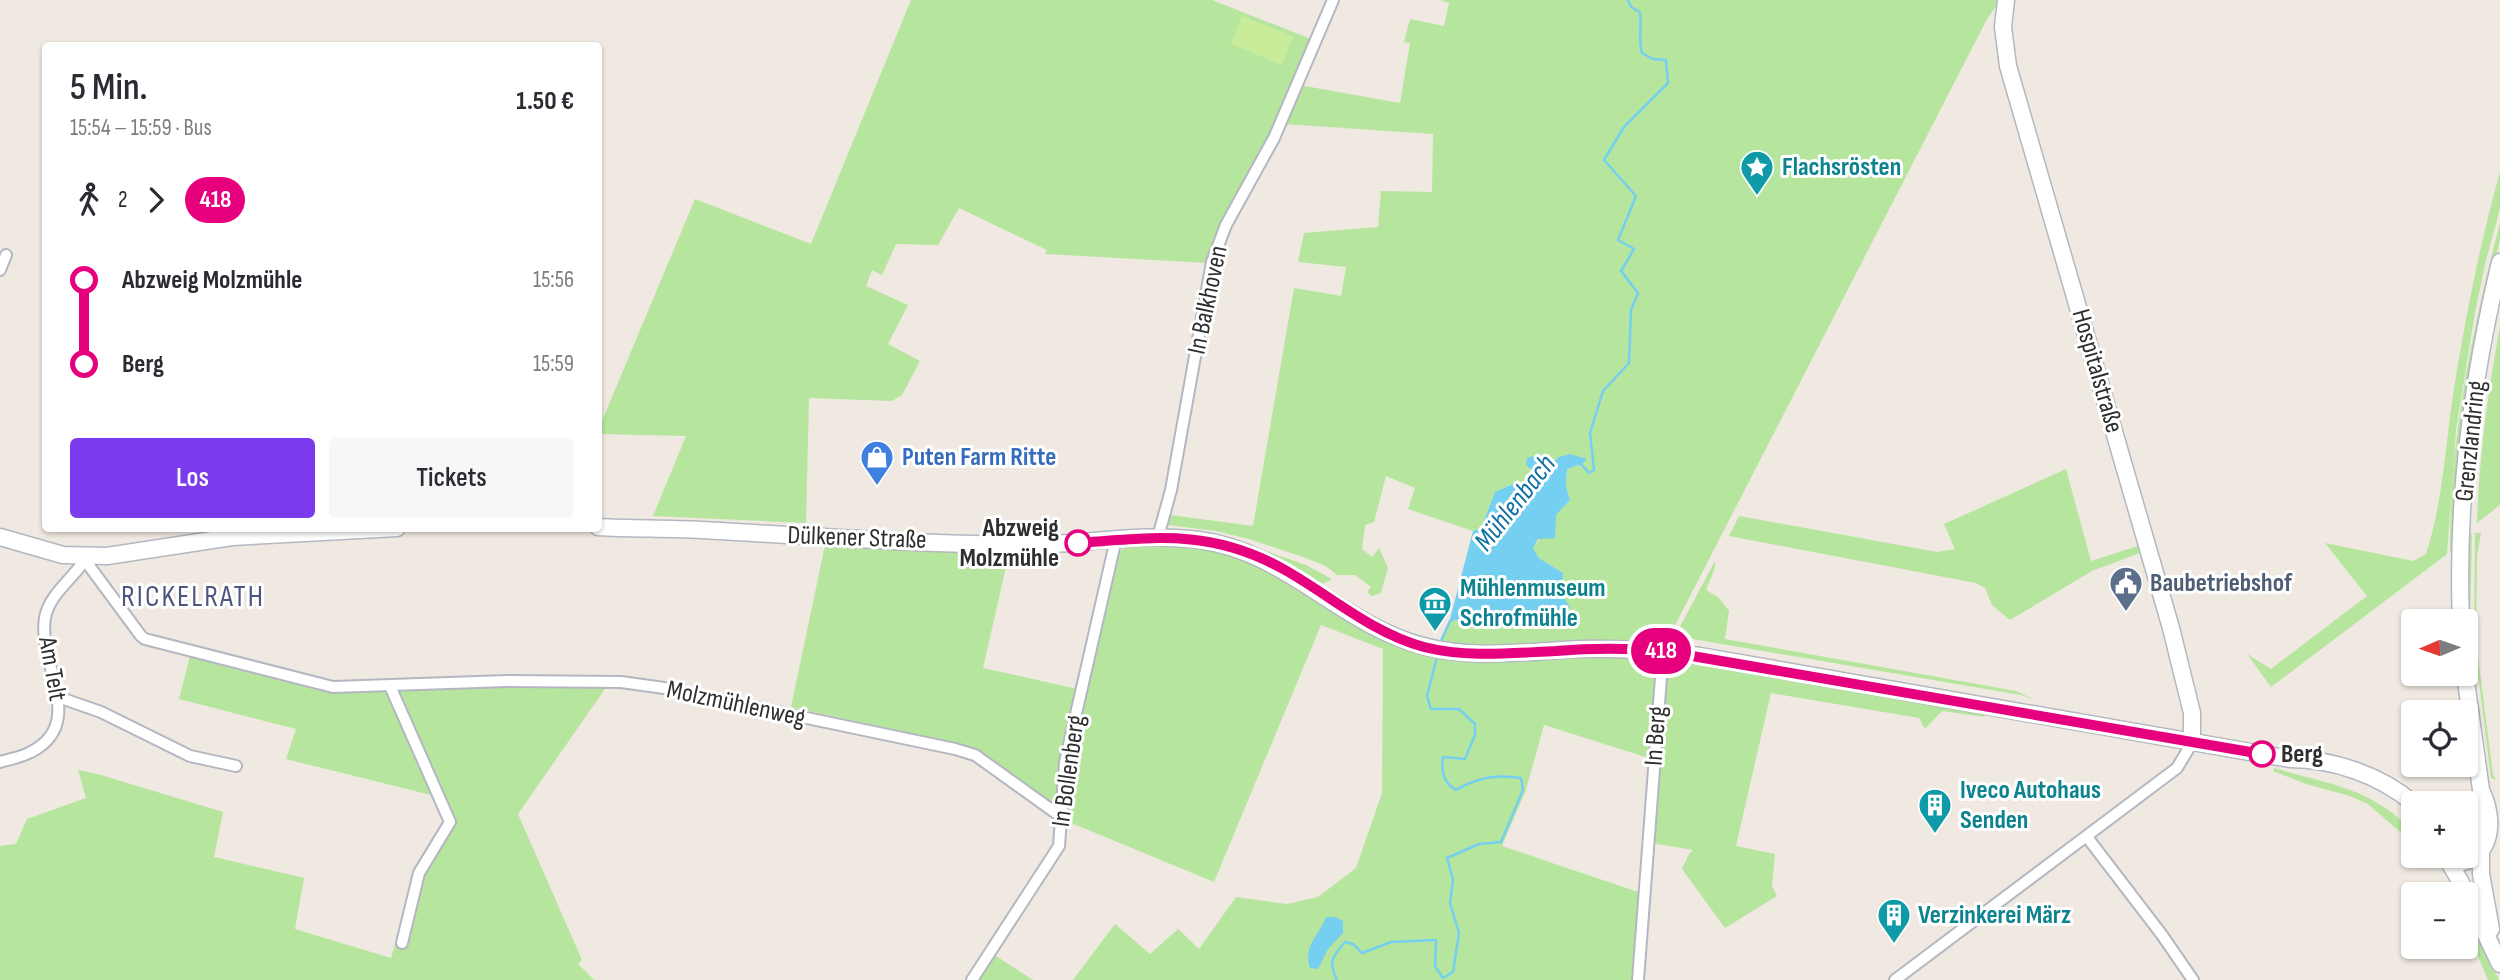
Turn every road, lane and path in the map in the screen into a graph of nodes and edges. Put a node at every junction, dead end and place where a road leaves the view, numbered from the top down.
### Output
1 (1333, 0) edge
2 (2006, 0) edge
3 (6, 255) dead end
4 (2500, 262) edge
5 (0, 271) edge
6 (602, 527) edge
7 (259, 532) edge
8 (225, 533) edge
9 (0, 537) edge
10 (1158, 537) junction
11 (1116, 540) junction
12 (87, 556) junction
13 (2461, 609) edge
14 (1663, 651) junction
15 (390, 686) junction
16 (2467, 686) edge
17 (58, 697) junction
18 (2192, 743) junction
19 (2290, 759) junction
20 (0, 762) edge
21 (236, 766) dead end
22 (2481, 790) junction
23 (2500, 791) edge
24 (2401, 793) edge
25 (2401, 804) edge
26 (1060, 816) junction
27 (2087, 837) junction
28 (2478, 846) edge
29 (2478, 866) edge
30 (2459, 868) edge
31 (2460, 868) edge
32 (2491, 929) junction
33 (402, 943) dead end
34 (2500, 951) edge
35 (2500, 964) edge
36 (972, 980) edge
37 (1638, 980) edge
38 (1895, 980) edge
39 (2193, 980) edge

1 - 10 street, In Balkhoven
2 - 18 main road, Hospitalstraße
3 - 5 street
4 - 13 main road, Grenzlandring
6 - 11 main road, Dülkener Straße
7 - 8 main road
8 - 12 main road
9 - 12 main road
10 - 11 main road, Dülkener Straße
10 - 14 main road, Dülkener Straße
11 - 26 street, In Bollenberg
12 - 15 street, Molzmühlenweg
12 - 17 street, Am Telt
14 - 18 main road
14 - 37 street, In Berg
15 - 26 street, Molzmühlenweg
15 - 33 street
16 - 22 main road
17 - 20 street, Am Telt
17 - 21 street
18 - 19 main road
18 - 27 street
19 - 24 main road
19 - 25 main road
22 - 23 main road
22 - 28 main road
26 - 36 street, In Bollenberg
27 - 38 street
27 - 39 street
29 - 32 main road
30 - 35 main road
31 - 32 main road
32 - 34 main road

